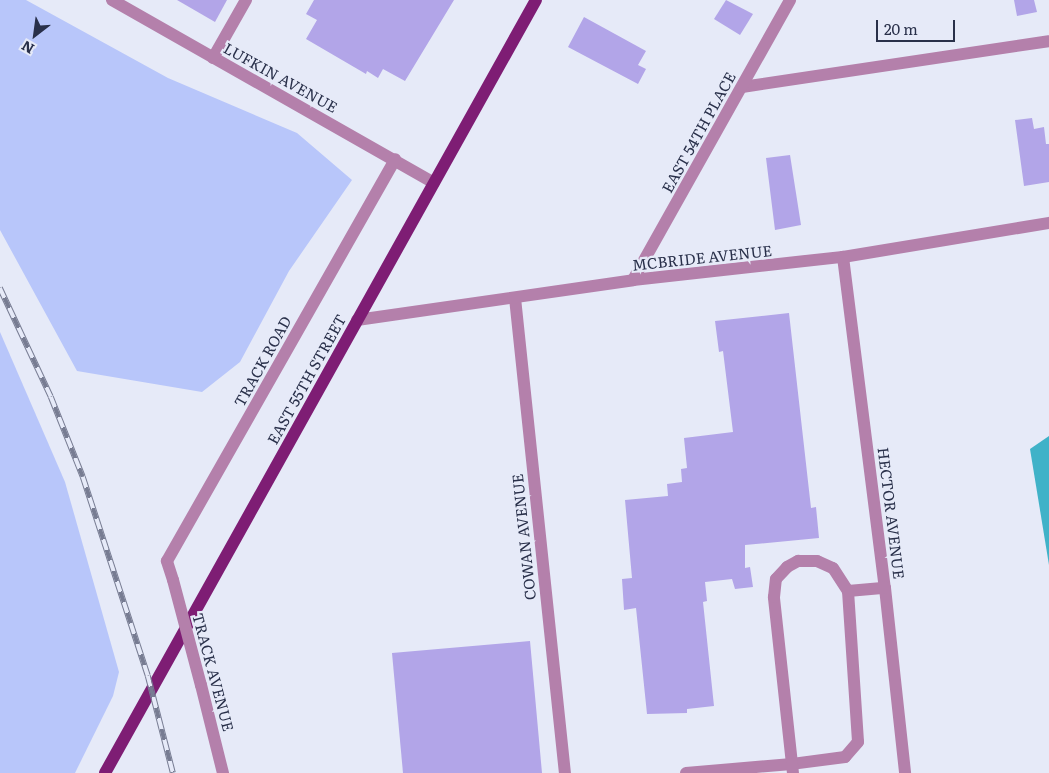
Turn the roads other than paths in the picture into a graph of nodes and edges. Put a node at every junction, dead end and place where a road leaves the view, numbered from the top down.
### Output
1 (112, 0) edge
2 (246, 0) edge
3 (536, 0) edge
4 (790, 0) edge
5 (1049, 41) edge
6 (213, 58) junction
7 (742, 87) junction
8 (395, 158) junction
9 (434, 183) junction
10 (1049, 222) edge
11 (842, 258) junction
12 (634, 280) junction
13 (515, 298) junction
14 (357, 320) junction
15 (173, 580) joint
16 (885, 588) junction
17 (848, 591) junction
18 (792, 769) edge
19 (105, 773) edge
20 (223, 773) edge
21 (565, 773) edge
22 (686, 773) edge
23 (905, 773) edge

1 - 6 street, LUFKIN AVENUE
2 - 6 street
3 - 9 main road, EAST 55TH STREET
4 - 7 street, EAST 54TH PLACE
5 - 7 street
6 - 8 street, LUFKIN AVENUE
7 - 12 street, EAST 54TH PLACE
8 - 9 street, LUFKIN AVENUE
8 - 15 street, TRACK ROAD
9 - 14 main road, EAST 55TH STREET
10 - 11 street, MCBRIDE AVENUE
11 - 12 street, MCBRIDE AVENUE
11 - 16 street, HECTOR AVENUE
12 - 13 street, MCBRIDE AVENUE
13 - 14 street, MCBRIDE AVENUE
13 - 21 street, COWAN AVENUE
14 - 19 main road, EAST 55TH STREET
15 - 20 street, TRACK AVENUE, bridge
16 - 17 street
16 - 23 street, HECTOR AVENUE
17 - 18 street
17 - 18 street
18 - 22 street

